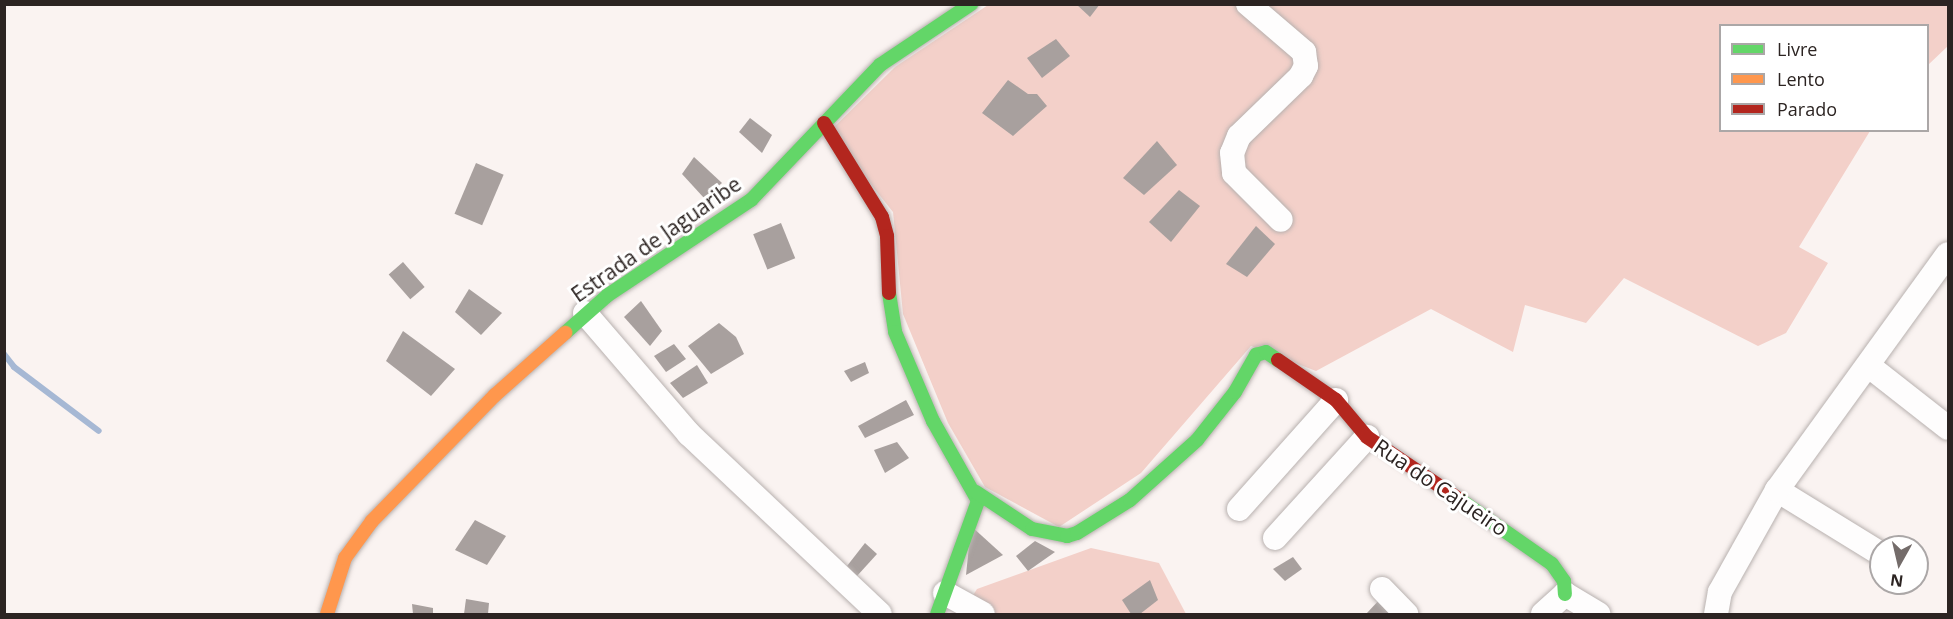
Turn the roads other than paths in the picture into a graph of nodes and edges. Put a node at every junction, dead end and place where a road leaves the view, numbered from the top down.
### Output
1 (972, 4) edge
2 (1248, 4) edge
3 (824, 123) junction
4 (1281, 220) dead end
5 (1948, 254) edge
6 (585, 313) junction
7 (1869, 366) junction
8 (1336, 400) junction
9 (1948, 428) edge
10 (1367, 437) junction
11 (1777, 490) junction
12 (976, 492) junction
13 (1239, 508) dead end
14 (1275, 538) dead end
15 (1869, 547) edge
16 (1382, 589) dead end
17 (1565, 594) junction
18 (941, 604) edge
19 (327, 615) edge
20 (880, 615) edge
21 (983, 615) edge
22 (1406, 615) edge
23 (1543, 615) edge
24 (1598, 615) edge
25 (1716, 615) edge

1 - 3 street, Estrada de Jaguaribe
2 - 4 street
3 - 6 street, Estrada de Jaguaribe
3 - 12 street
5 - 7 street
6 - 19 street, Estrada de Jaguaribe
6 - 20 street
7 - 9 street
7 - 11 street
8 - 10 street, Rua do Cajueiro
8 - 12 street, Rua do Cajueiro
8 - 13 street
10 - 14 street
10 - 17 street, Rua do Cajueiro
11 - 15 street
11 - 25 street
12 - 18 street
16 - 22 street
17 - 23 street
17 - 24 street
18 - 21 street

